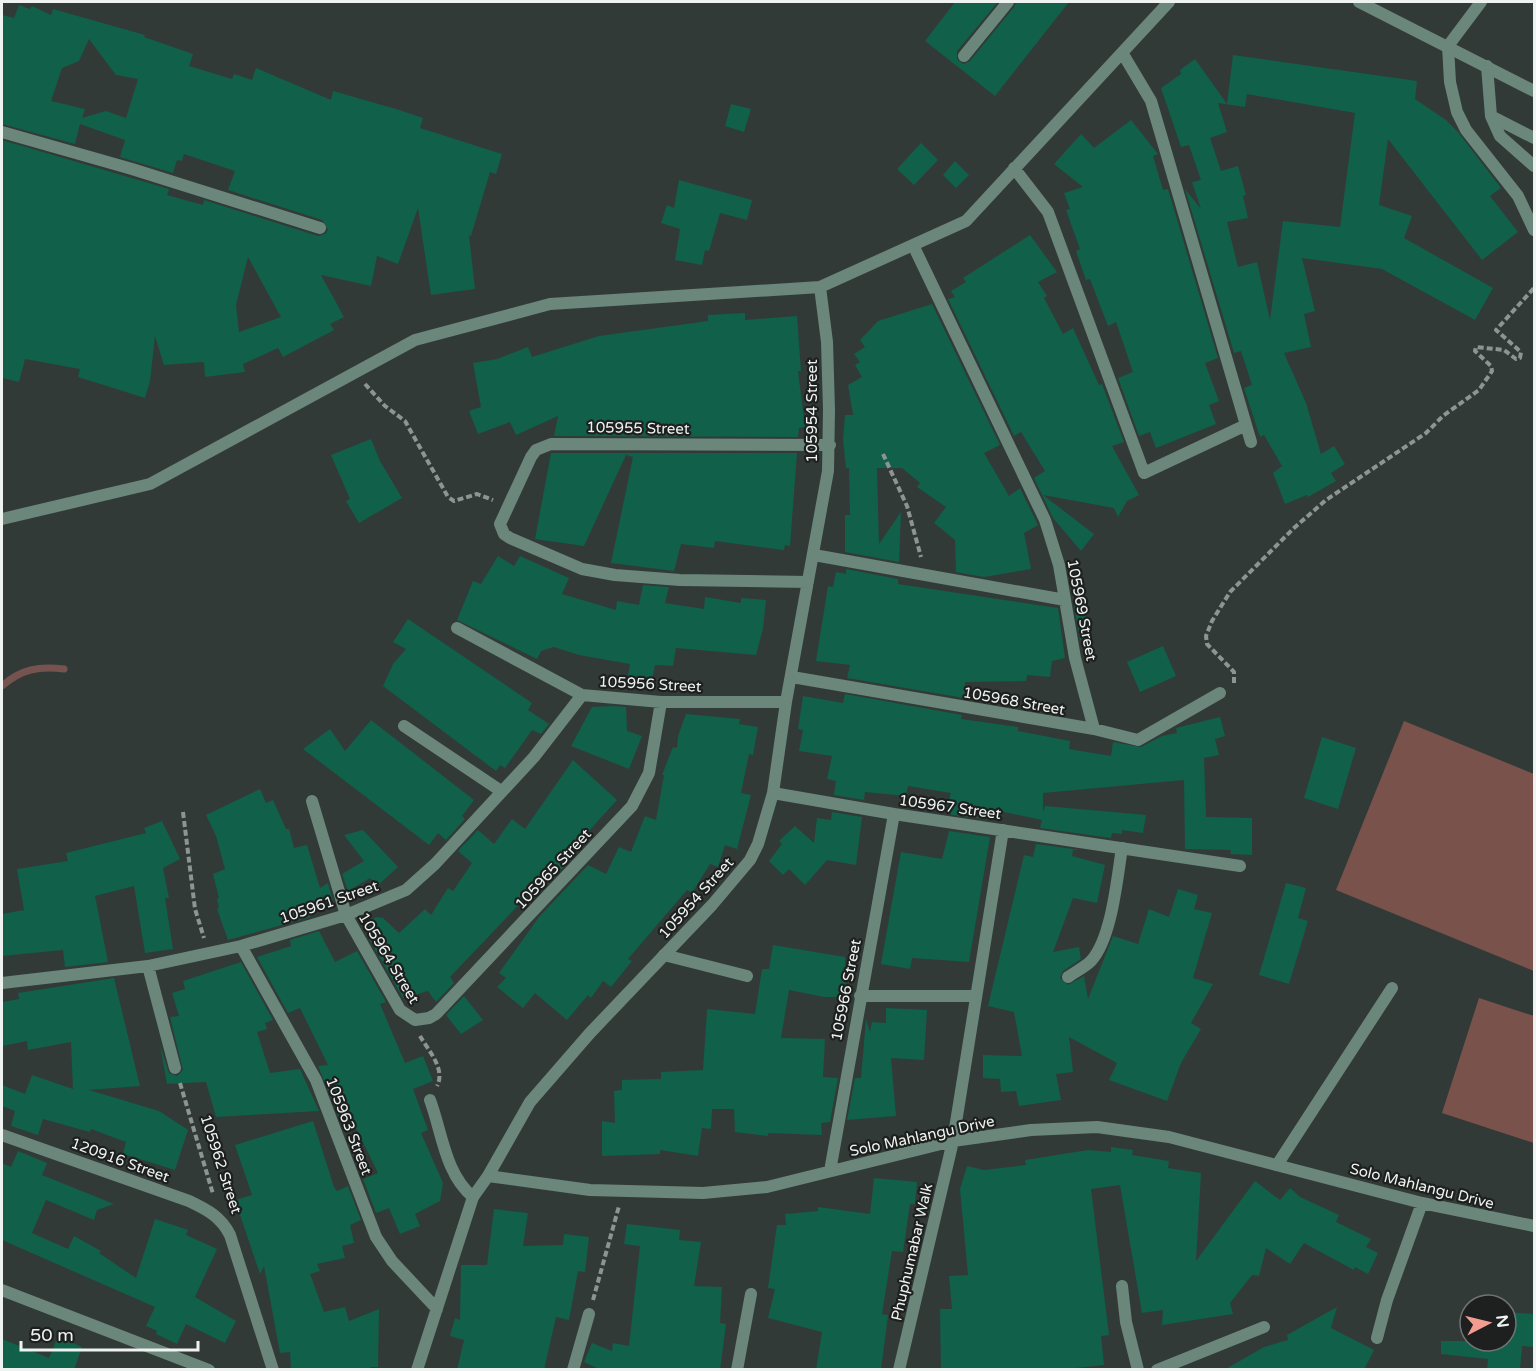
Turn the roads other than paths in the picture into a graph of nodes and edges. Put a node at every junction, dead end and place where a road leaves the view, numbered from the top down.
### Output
1 (1008, 2) edge
2 (1169, 2) edge
3 (1359, 2) edge
4 (1481, 2) edge
5 (1448, 46) junction
6 (1123, 54) junction
7 (964, 56) dead end
8 (1487, 66) junction
9 (1534, 91) edge
10 (1491, 116) junction
11 (2, 132) edge
12 (1534, 138) edge
13 (1534, 166) edge
14 (1014, 168) junction
15 (320, 228) dead end
16 (1534, 230) edge
17 (913, 245) junction
18 (820, 287) junction
19 (1246, 425) junction
20 (1251, 442) dead end
21 (830, 445) junction
22 (2, 519) edge
23 (814, 555) junction
24 (808, 582) junction
25 (1065, 600) junction
26 (457, 628) dead end
27 (792, 677) junction
28 (1220, 693) road end
29 (582, 695) junction
30 (661, 702) junction
31 (786, 702) junction
32 (404, 726) dead end
33 (1094, 729) junction
34 (501, 791) junction
35 (773, 793) junction
36 (312, 801) dead end
37 (894, 814) junction
38 (1003, 830) junction
39 (1122, 848) junction
40 (1240, 866) dead end
41 (346, 915) junction
42 (241, 946) junction
43 (664, 955) junction
44 (148, 966) junction
45 (747, 976) dead end
46 (1068, 977) dead end
47 (2, 983) edge
48 (1392, 988) dead end
49 (860, 996) junction
50 (976, 996) junction
51 (411, 1019) joint
52 (175, 1068) road end
53 (430, 1100) road end
54 (2, 1135) edge
55 (953, 1141) junction
56 (1277, 1164) junction
57 (830, 1171) junction
58 (488, 1176) junction
59 (473, 1197) junction
60 (1422, 1203) junction
61 (224, 1222) joint
62 (1534, 1226) edge
63 (1122, 1286) dead end
64 (2, 1290) edge
65 (751, 1294) dead end
66 (437, 1309) junction
67 (589, 1314) road end
68 (1264, 1327) dead end
69 (1377, 1338) dead end
70 (208, 1370) edge
71 (273, 1370) edge
72 (417, 1370) edge
73 (573, 1370) edge
74 (737, 1370) edge
75 (899, 1370) edge
76 (1138, 1370) edge
77 (1157, 1370) edge

1 - 7 street
2 - 6 street
3 - 5 street
4 - 5 street
5 - 8 street
5 - 16 street
6 - 14 street
6 - 19 street
8 - 9 street
8 - 10 street
10 - 12 street
10 - 13 street
11 - 15 street
14 - 17 street
14 - 19 street
17 - 18 street
17 - 25 street, 105969 Street
18 - 21 street, 105954 Street
18 - 22 street
19 - 20 street
21 - 23 street, 105954 Street
21 - 24 street, 105955 Street
23 - 24 street, 105954 Street
23 - 25 street
24 - 27 street, 105954 Street
25 - 33 street, 105969 Street
26 - 29 street, 105956 Street
27 - 31 street, 105954 Street
27 - 33 street, 105968 Street
28 - 33 street, 105968 Street
29 - 30 street, 105956 Street
29 - 34 street, 105961 Street
30 - 31 street, 105956 Street
30 - 51 street, 105965 Street
31 - 35 street, 105954 Street
32 - 34 street
34 - 41 street, 105961 Street
35 - 37 street, 105967 Street
35 - 43 street, 105954 Street
36 - 41 street, 105964 Street
37 - 38 street, 105967 Street
37 - 49 street, 105966 Street
38 - 39 street, 105967 Street
38 - 50 street
39 - 40 street, 105967 Street
39 - 46 street
41 - 42 street, 105961 Street
41 - 51 street, 105964 Street
42 - 44 street, 105961 Street
42 - 66 street, 105963 Street
43 - 45 street
43 - 58 street, 105954 Street
44 - 47 street, 105961 Street
44 - 52 street
48 - 56 street
49 - 50 street
49 - 57 street, 105966 Street
50 - 55 street
53 - 59 street
54 - 61 street, 120916 Street
55 - 56 street, Solo Mahlangu Drive
55 - 57 street, Solo Mahlangu Drive
55 - 75 street, Phuphumabar Walk
56 - 60 street, Solo Mahlangu Drive
57 - 58 street, Solo Mahlangu Drive
58 - 59 street, 105954 Street
59 - 66 street, 105954 Street
60 - 62 street, Solo Mahlangu Drive
60 - 69 street
61 - 71 street, 105962 Street
63 - 76 street
64 - 70 street
65 - 74 street
66 - 72 street, 105954 Street
67 - 73 street
68 - 77 street

